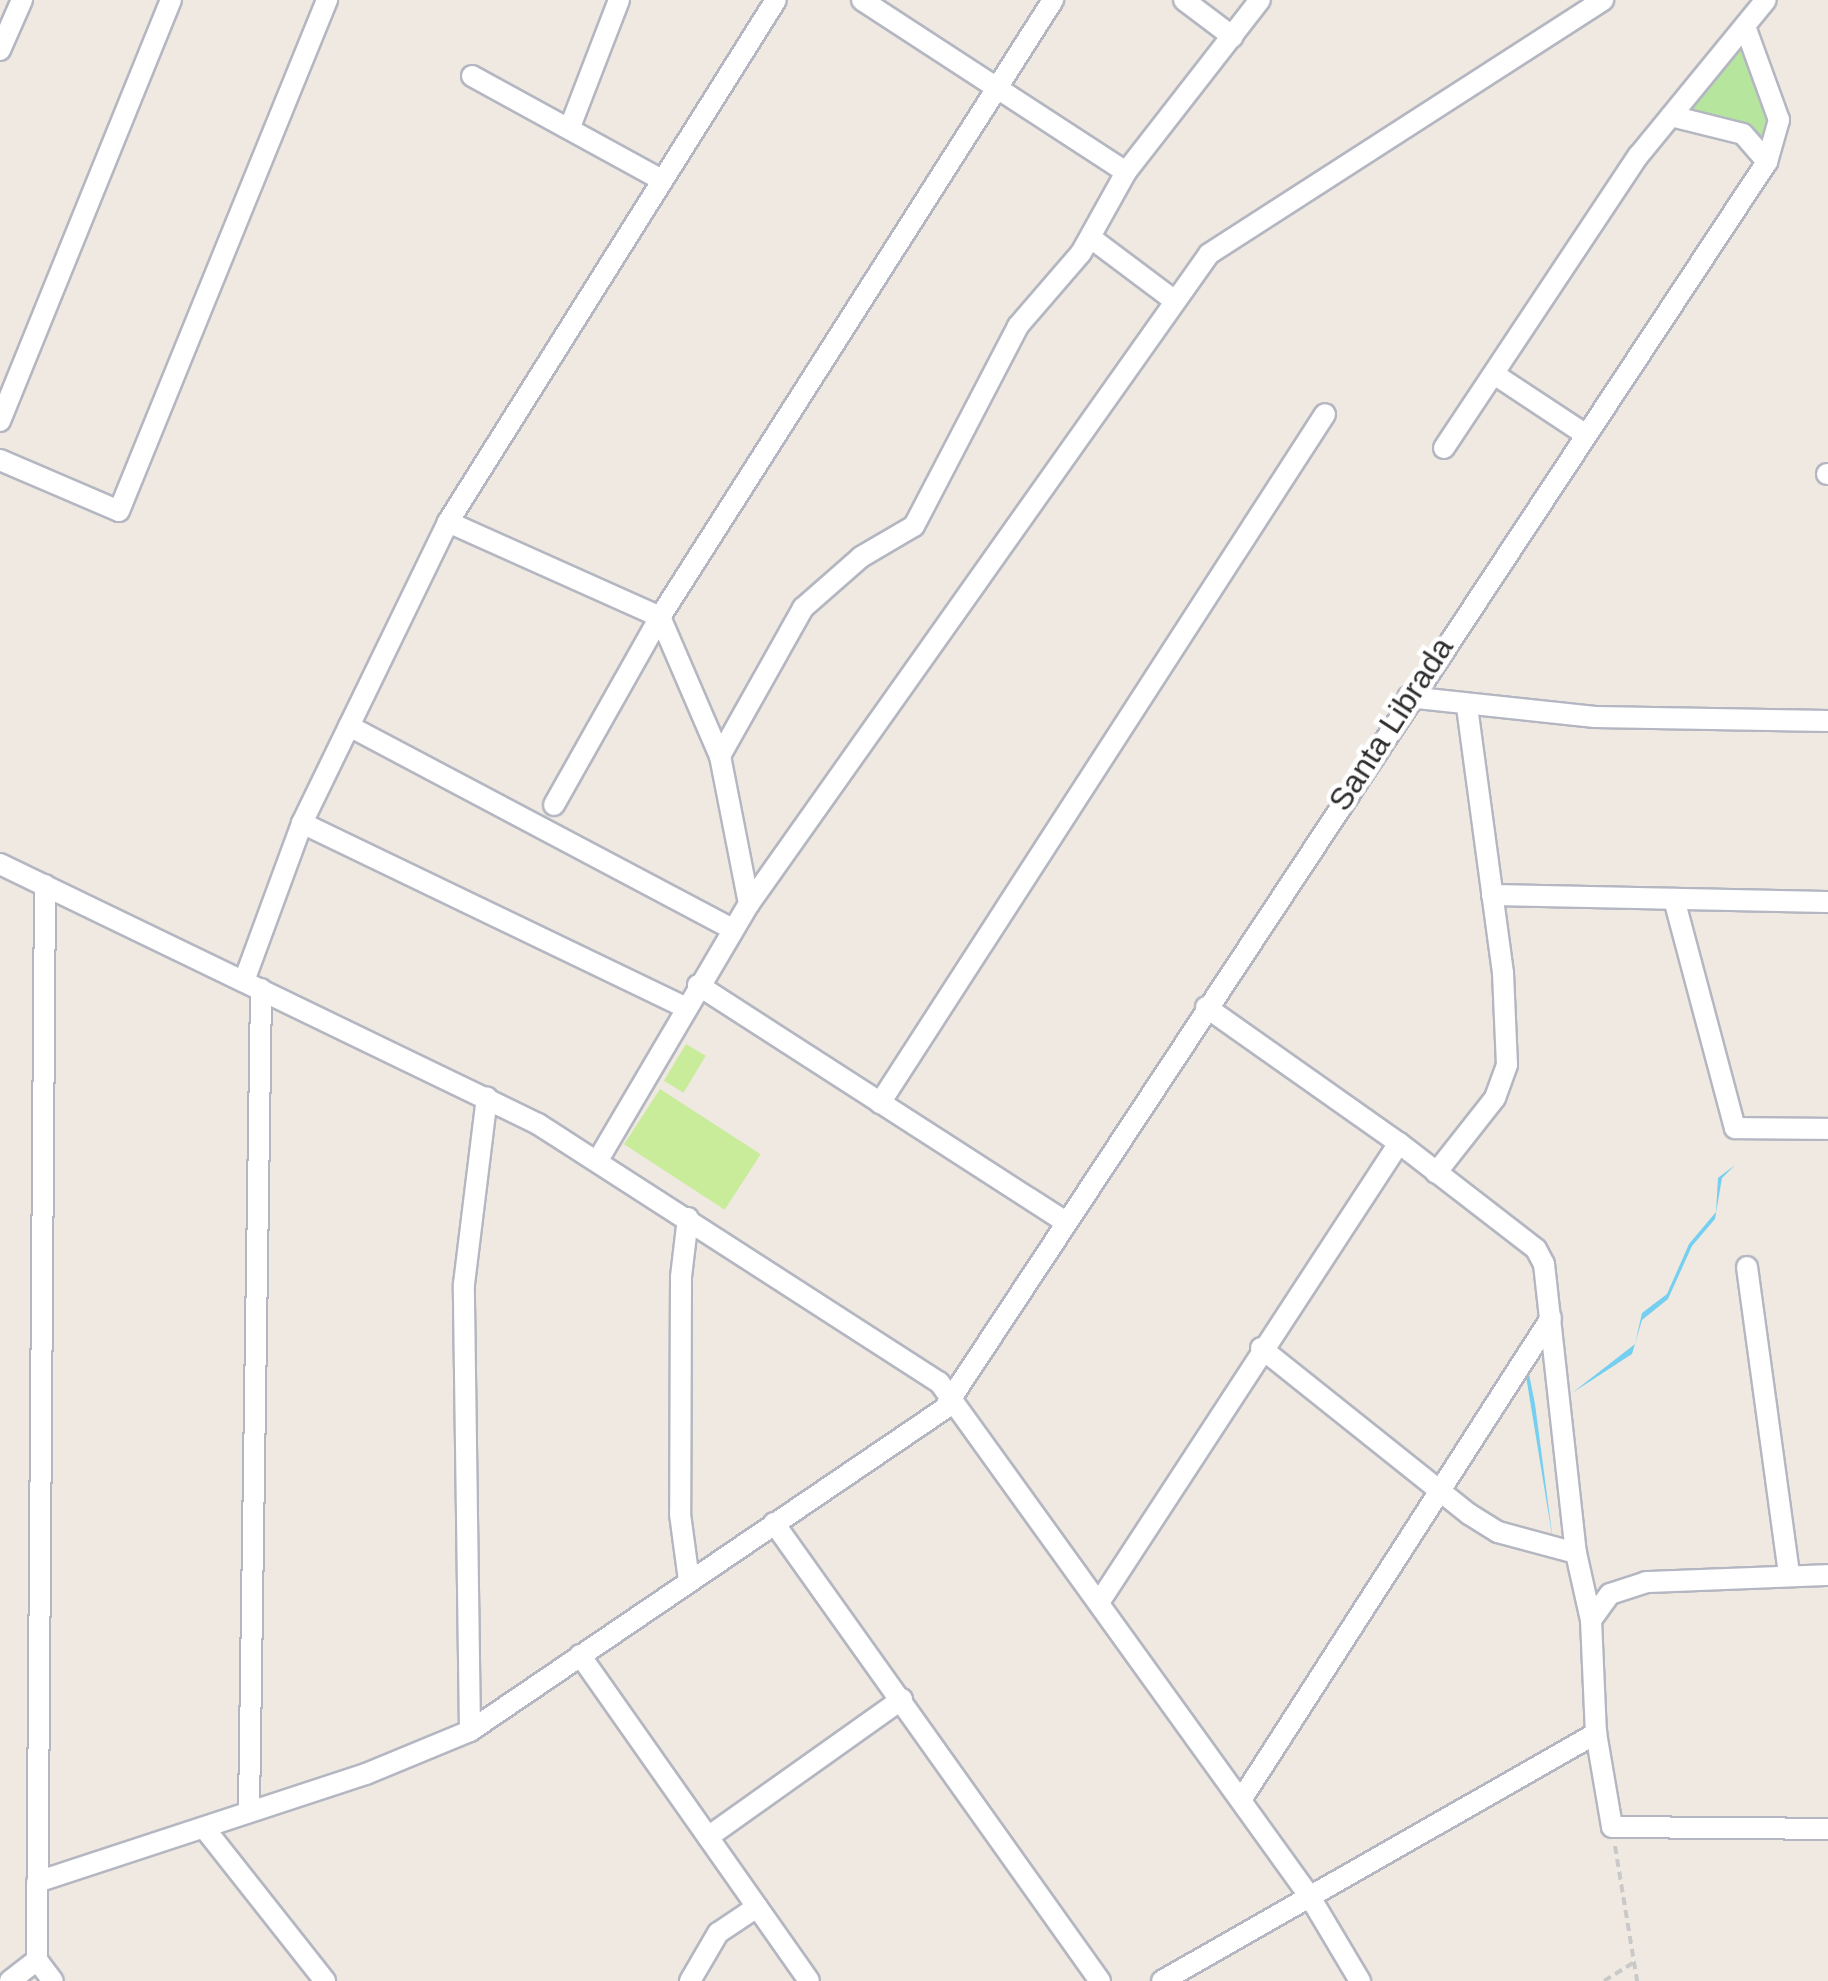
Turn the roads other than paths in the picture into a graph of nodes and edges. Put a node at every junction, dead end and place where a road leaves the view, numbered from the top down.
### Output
1 (22, 0) edge
2 (171, 0) edge
3 (327, 0) edge
4 (619, 0) edge
5 (776, 0) edge
6 (862, 0) edge
7 (1053, 0) edge
8 (1184, 0) edge
9 (1260, 0) edge
10 (1603, 0) edge
11 (1766, 0) edge
12 (1746, 29) junction
13 (1233, 36) junction
14 (0, 50) edge
15 (472, 76) dead end
16 (997, 88) junction
17 (1670, 116) junction
18 (570, 127) junction
19 (1766, 162) junction
20 (1126, 172) junction
21 (662, 180) junction
22 (1091, 238) junction
23 (1175, 301) junction
24 (1494, 374) junction
25 (1325, 414) dead end
26 (0, 421) edge
27 (1586, 435) junction
28 (1444, 448) dead end
29 (0, 460) edge
30 (448, 522) junction
31 (660, 618) junction
32 (1408, 697) junction
33 (1466, 708) junction
34 (1828, 721) edge
35 (349, 726) junction
36 (720, 756) junction
37 (554, 805) dead end
38 (302, 823) junction
39 (0, 864) edge
40 (45, 885) junction
41 (1492, 895) junction
42 (1674, 899) junction
43 (1828, 902) edge
44 (750, 904) junction
45 (734, 929) junction
46 (252, 985) junction
47 (698, 985) junction
48 (684, 1007) junction
49 (1206, 1007) junction
50 (486, 1098) junction
51 (880, 1103) junction
52 (1828, 1129) edge
53 (1398, 1143) junction
54 (598, 1160) junction
55 (1436, 1173) junction
56 (688, 1218) junction
57 (1066, 1222) junction
58 (1748, 1267) dead end
59 (1551, 1318) junction
60 (1261, 1348) junction
61 (948, 1402) junction
62 (1440, 1490) junction
63 (774, 1523) junction
64 (1576, 1553) junction
65 (1789, 1575) junction
66 (1828, 1575) edge
67 (689, 1581) junction
68 (1100, 1601) junction
69 (1591, 1620) junction
70 (580, 1655) junction
71 (902, 1699) junction
72 (470, 1731) junction
73 (1596, 1733) junction
74 (1241, 1800) junction
75 (249, 1810) junction
76 (1828, 1829) edge
77 (205, 1830) junction
78 (708, 1837) junction
79 (37, 1882) junction
80 (1310, 1897) junction
81 (757, 1907) junction
82 (37, 1960) junction
83 (10, 1981) edge
84 (53, 1981) edge
85 (325, 1981) edge
86 (690, 1981) edge
87 (809, 1981) edge
88 (1100, 1981) edge
89 (1162, 1981) edge
90 (1360, 1981) edge

1 - 14 street
2 - 26 street
3 - 29 street
4 - 18 street
5 - 21 street
6 - 16 street
7 - 16 street
8 - 13 street
9 - 13 street
10 - 23 street
11 - 12 street
12 - 17 street
12 - 19 street, Santa Librada
13 - 20 street
15 - 18 street
16 - 20 street
16 - 31 street
17 - 19 street
17 - 24 street
18 - 21 street
19 - 27 street, Santa Librada
20 - 22 street
21 - 30 street
22 - 23 street
22 - 36 street
23 - 44 street
24 - 27 street
24 - 28 street
25 - 51 street
27 - 32 street, Santa Librada
30 - 31 street
30 - 35 street
31 - 36 street
31 - 37 street
32 - 33 street
32 - 49 street, Santa Librada
33 - 34 street
33 - 41 street
35 - 38 street
35 - 45 street
36 - 44 street
38 - 46 street
38 - 48 street
39 - 40 street
40 - 46 street
40 - 79 street
41 - 42 street
41 - 55 street
42 - 43 street
42 - 52 street
44 - 45 street
45 - 47 street
46 - 50 street
46 - 75 street
47 - 48 street
47 - 51 street
48 - 54 street
49 - 53 street
49 - 57 street, Santa Librada
50 - 54 street
50 - 72 street
51 - 57 street
53 - 55 street
53 - 60 street
54 - 56 street
55 - 59 street
56 - 61 street
56 - 67 street
57 - 61 street, Santa Librada
58 - 65 street
59 - 62 street
59 - 64 street
60 - 62 street
60 - 68 street
61 - 63 street
61 - 68 street
62 - 64 street
62 - 74 street
63 - 67 street
63 - 71 street
64 - 69 street
65 - 66 street
65 - 69 street
67 - 70 street
68 - 74 street
69 - 73 street
70 - 72 street
70 - 78 street
71 - 78 street
71 - 88 street
72 - 75 street
73 - 76 street
73 - 80 street
74 - 80 street
75 - 77 street
77 - 79 street
77 - 85 street
78 - 81 street
79 - 82 street
80 - 89 street
80 - 90 street
81 - 86 street
81 - 87 street
82 - 83 street
82 - 84 street

